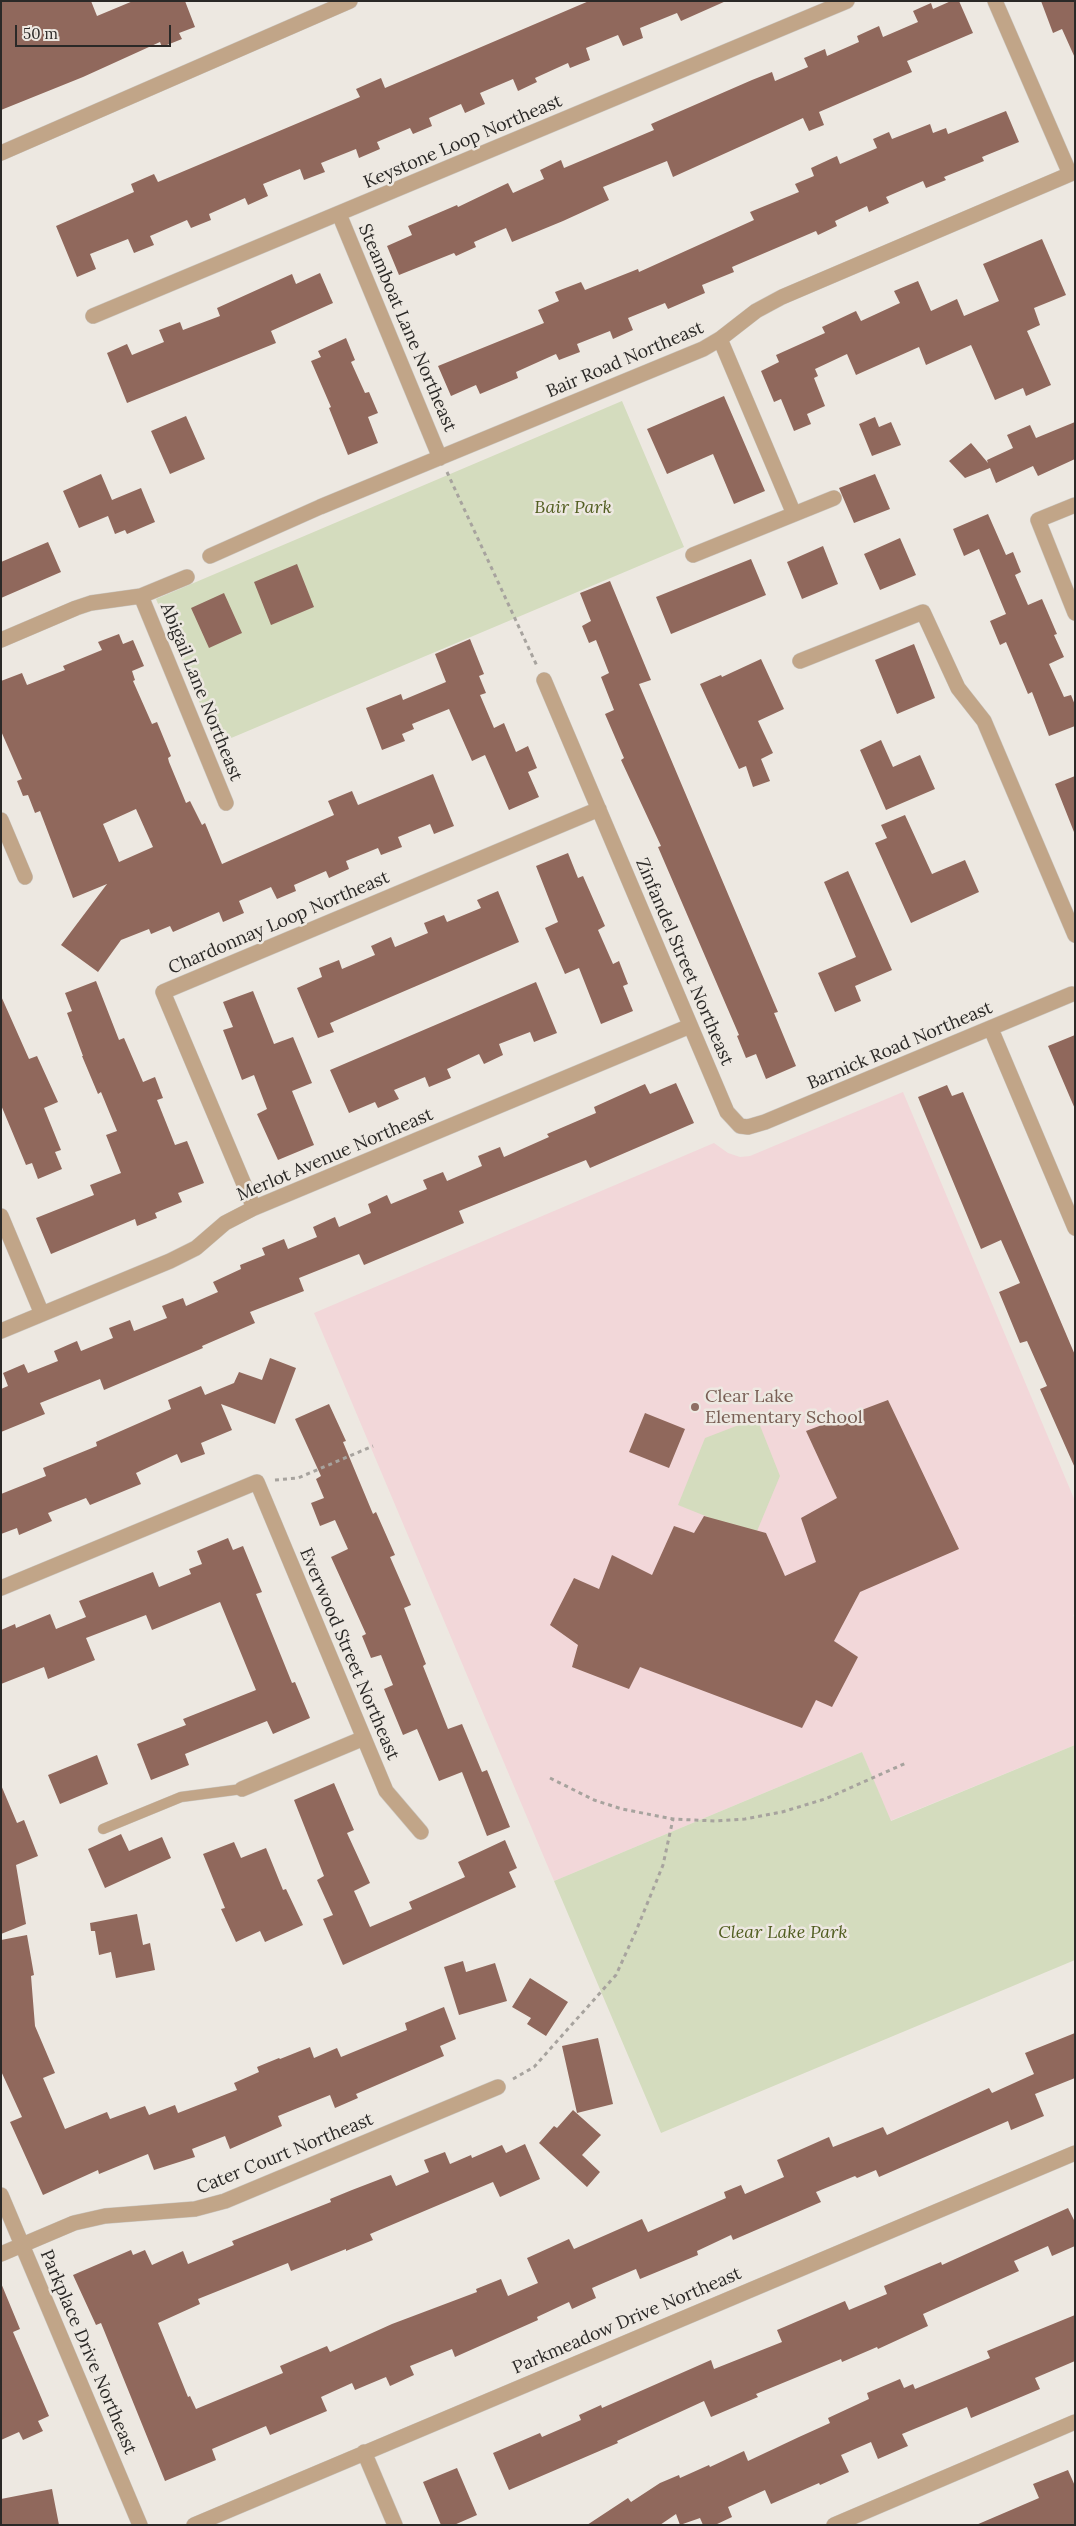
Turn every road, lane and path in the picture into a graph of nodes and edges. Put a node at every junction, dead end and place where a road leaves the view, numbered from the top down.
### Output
1 (350, 1) edge
2 (847, 1) edge
3 (995, 1) edge
4 (1, 153) edge
5 (1072, 173) edge
6 (339, 214) junction
7 (93, 316) dead end
8 (720, 339) junction
9 (440, 458) junction
10 (834, 498) dead end
11 (1075, 505) edge
12 (794, 514) junction
13 (693, 555) dead end
14 (210, 556) dead end
15 (187, 577) dead end
16 (141, 596) junction
17 (1075, 613) edge
18 (2, 639) edge
19 (800, 661) dead end
20 (544, 680) joint
21 (226, 803) dead end
22 (598, 809) junction
23 (1, 820) edge
24 (25, 877) dead end
25 (1075, 935) edge
26 (1072, 994) dead end
27 (690, 1026) junction
28 (991, 1029) junction
29 (740, 1126) joint
30 (254, 1208) junction
31 (1, 1216) edge
32 (1075, 1228) edge
33 (42, 1314) junction
34 (1, 1331) edge
35 (373, 1446) dead end
36 (257, 1482) junction
37 (1, 1588) edge
38 (364, 1738) junction
39 (906, 1763) dead end
40 (550, 1778) dead end
41 (242, 1789) joint
42 (673, 1819) junction
43 (103, 1829) dead end
44 (420, 1832) dead end
45 (498, 2087) joint
46 (1075, 2153) edge
47 (1, 2194) edge
48 (22, 2245) junction
49 (1, 2254) edge
50 (1075, 2422) edge
51 (364, 2452) junction
52 (140, 2525) edge
53 (194, 2525) edge
54 (395, 2525) edge
55 (834, 2525) edge

1 - 4 street
2 - 6 street, Keystone Loop Northeast
3 - 5 street
5 - 8 street, Bair Road Northeast
6 - 7 street, Keystone Loop Northeast
6 - 9 street, Steamboat Lane Northeast
8 - 9 street, Bair Road Northeast
8 - 12 street
9 - 14 street, Bair Road Northeast
9 - 20 path
10 - 12 street
11 - 17 street
12 - 13 street
15 - 16 street
16 - 18 street
16 - 21 street, Abigail Lane Northeast
19 - 25 street
20 - 22 street, Zinfandel Street Northeast
22 - 27 street, Zinfandel Street Northeast
22 - 30 street, Chardonnay Loop Northeast
23 - 24 street
26 - 28 street, Barnick Road Northeast
27 - 29 street, Zinfandel Street Northeast
27 - 30 street, Merlot Avenue Northeast
28 - 29 street, Barnick Road Northeast
28 - 32 street
30 - 33 street, Merlot Avenue Northeast
31 - 33 street
33 - 34 street, Merlot Avenue Northeast
35 - 36 path
36 - 37 street
36 - 38 street, Everwood Street Northeast
38 - 41 street
38 - 44 street, Everwood Street Northeast
39 - 42 path
40 - 42 path
41 - 43 lane
42 - 45 path
45 - 48 street, Cater Court Northeast
46 - 51 street, Parkmeadow Drive Northeast
47 - 48 street, Parkplace Drive Northeast
48 - 49 street, Cater Court Northeast
48 - 52 street, Parkplace Drive Northeast
50 - 55 street
51 - 53 street, Parkmeadow Drive Northeast
51 - 54 street

